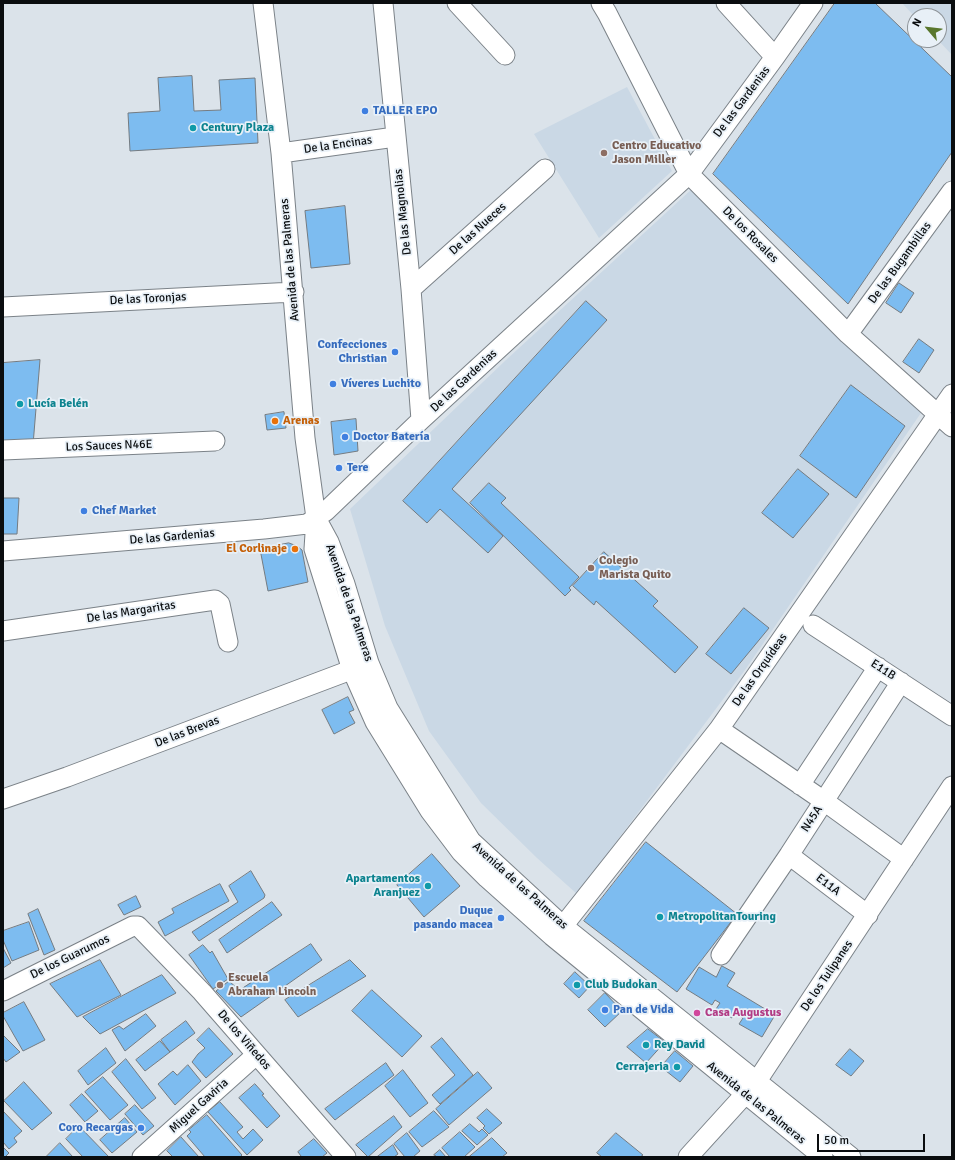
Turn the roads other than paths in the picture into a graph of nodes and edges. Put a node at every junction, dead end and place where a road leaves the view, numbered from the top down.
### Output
1 (263, 3) edge
2 (383, 3) edge
3 (457, 3) edge
4 (601, 3) edge
5 (726, 3) edge
6 (813, 3) edge
7 (505, 56) dead end
8 (775, 57) junction
9 (396, 137) junction
10 (281, 153) junction
11 (545, 169) dead end
12 (689, 174) junction
13 (952, 191) edge
14 (411, 289) junction
15 (294, 292) junction
16 (3, 306) edge
17 (848, 334) junction
18 (952, 394) edge
19 (938, 415) junction
20 (421, 420) junction
21 (952, 427) edge
22 (215, 442) dead end
23 (3, 450) edge
24 (316, 518) junction
25 (3, 551) edge
26 (813, 625) dead end
27 (3, 631) edge
28 (228, 642) dead end
29 (361, 667) junction
30 (878, 667) junction
31 (901, 682) junction
32 (952, 716) edge
33 (719, 729) junction
34 (800, 785) junction
35 (952, 786) edge
36 (3, 799) edge
37 (824, 801) junction
38 (789, 855) junction
39 (904, 859) junction
40 (868, 915) junction
41 (138, 926) joint
42 (558, 931) junction
43 (721, 955) dead end
44 (3, 991) edge
45 (256, 1055) junction
46 (751, 1087) junction
47 (142, 1157) edge
48 (346, 1157) edge
49 (688, 1157) edge
50 (823, 1157) edge
51 (851, 1157) edge

1 - 10 street, Avenida de las Palmeras
2 - 9 street, De las Magnolias
3 - 7 street
4 - 12 street, De los Rosales
5 - 8 street
6 - 8 street, De las Gardenias
8 - 12 street, De las Gardenias
9 - 10 street, De la Encinas
9 - 14 street, De las Magnolias
10 - 15 street, Avenida de las Palmeras
11 - 14 street, De las Nueces
12 - 17 street, De los Rosales
12 - 20 street, De las Gardenias
13 - 17 street, De las Bugambillas
14 - 20 street, De las Magnolias
15 - 16 street, De las Toronjas
15 - 24 street, Avenida de las Palmeras
17 - 19 street, De los Rosales
18 - 19 street, De las Orquídeas
19 - 21 street, De los Rosales
19 - 33 street, De las Orquídeas
20 - 24 street, De las Gardenias
22 - 23 street, Los Sauces N46E
24 - 25 street, De las Gardenias
24 - 29 street, Avenida de las Palmeras
26 - 30 street, E11B
27 - 28 street, De las Margaritas
29 - 36 street, De las Brevas
29 - 42 street, Avenida de las Palmeras
30 - 31 street, E11B
30 - 34 street
31 - 32 street, E11B
31 - 37 street, N45A
33 - 34 street
33 - 42 street, De las Orquídeas
34 - 37 street
35 - 39 street, De los Tulipanes
37 - 38 street, N45A
37 - 39 street
38 - 40 street, E11A
38 - 43 street, N45A
39 - 40 street, De los Tulipanes
40 - 46 street, De los Tulipanes
41 - 44 street, De los Guarumos
41 - 45 street, De los Viñedos
42 - 46 street, Avenida de las Palmeras
45 - 47 street, Miguel Gaviria
45 - 48 street, De los Viñedos
46 - 49 street, De los Tulipanes
46 - 50 street, Avenida de las Palmeras
46 - 51 street, Avenida de las Palmeras

